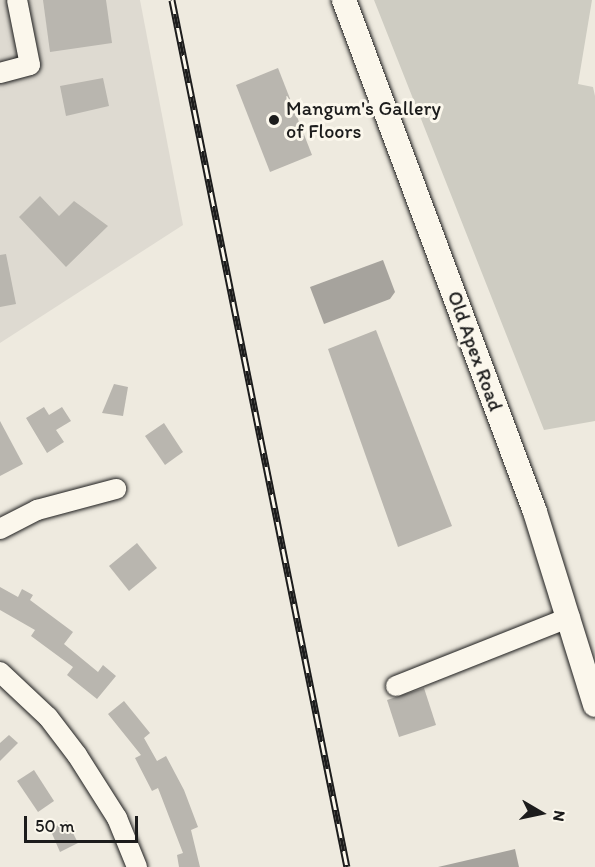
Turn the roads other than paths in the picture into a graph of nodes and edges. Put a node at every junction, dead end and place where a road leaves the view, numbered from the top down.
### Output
1 (17, 0) edge
2 (344, 0) edge
3 (0, 73) edge
4 (116, 489) dead end
5 (0, 529) edge
6 (570, 617) junction
7 (0, 672) edge
8 (396, 686) dead end
9 (595, 705) edge
10 (137, 867) edge

1 - 3 street
2 - 6 main road, Old Apex Road
4 - 5 street
6 - 8 street
6 - 9 main road, Old Apex Road
7 - 10 street

